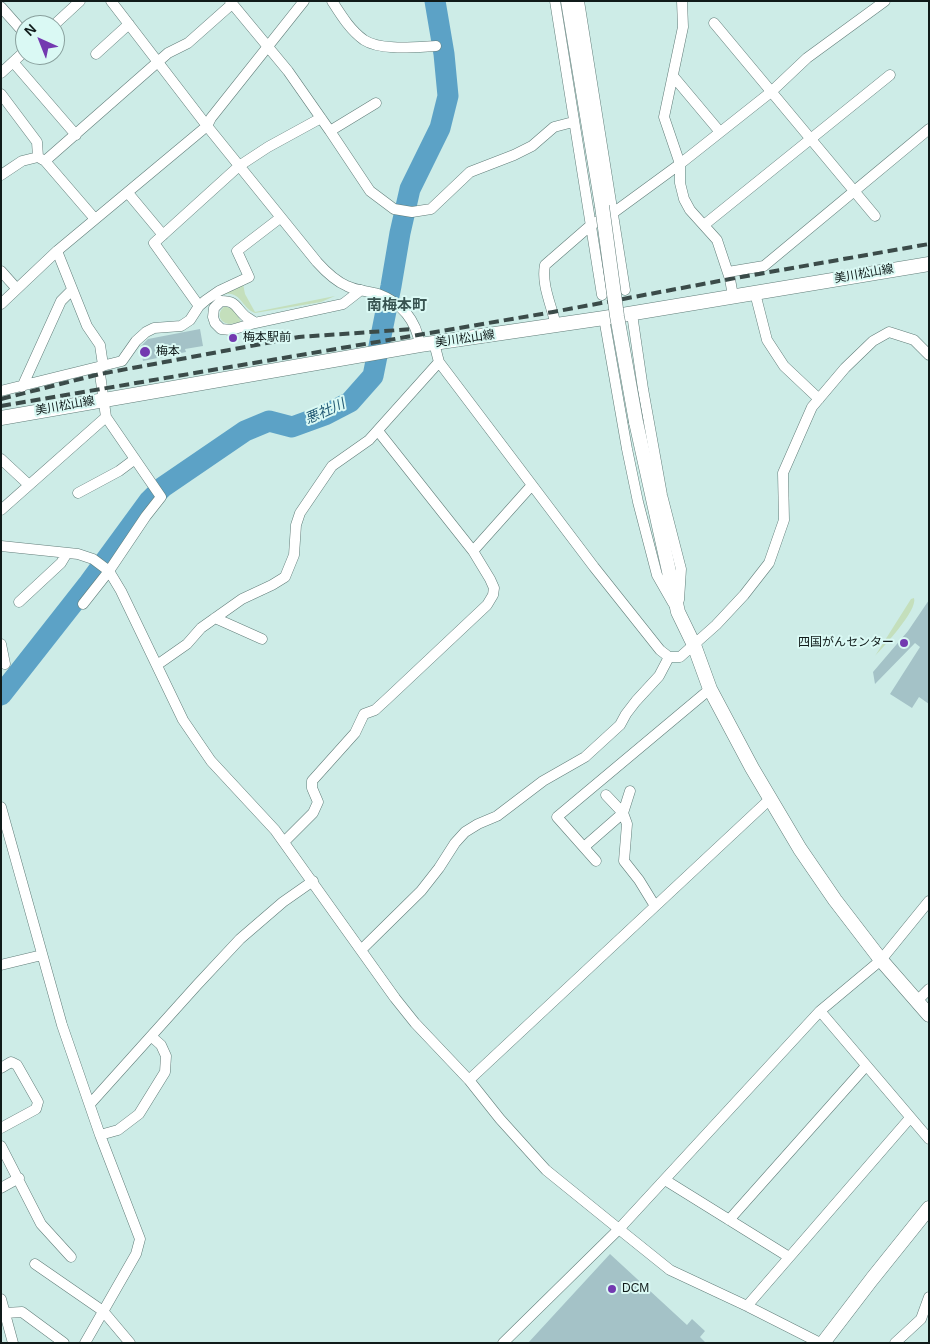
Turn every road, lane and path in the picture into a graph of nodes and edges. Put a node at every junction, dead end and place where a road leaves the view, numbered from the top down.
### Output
1 (80, 1) edge
2 (112, 1) edge
3 (304, 1) edge
4 (332, 1) edge
5 (556, 1) edge
6 (568, 1) edge
7 (579, 1) edge
8 (682, 1) edge
9 (885, 1) edge
10 (231, 3) edge
11 (1, 7) edge
12 (65, 15) edge
13 (15, 23) edge
14 (714, 23) dead end
15 (129, 24) junction
16 (436, 46) dead end
17 (268, 48) junction
18 (96, 54) dead end
19 (13, 62) joint
20 (157, 63) junction
21 (1, 73) edge
22 (890, 75) dead end
23 (673, 76) junction
24 (771, 92) junction
25 (1, 94) edge
26 (376, 103) dead end
27 (321, 118) junction
28 (573, 122) junction
29 (207, 126) junction
30 (929, 129) edge
31 (330, 131) junction
32 (720, 132) junction
33 (76, 135) junction
34 (811, 139) junction
35 (42, 159) junction
36 (680, 164) junction
37 (239, 166) junction
38 (1, 175) edge
39 (854, 190) junction
40 (128, 193) junction
41 (608, 209) junction
42 (875, 216) dead end
43 (280, 218) junction
44 (95, 219) junction
45 (591, 225) junction
46 (704, 225) junction
47 (163, 235) junction
48 (57, 251) junction
49 (620, 259) junction
50 (597, 263) junction
51 (929, 264) edge
52 (1, 271) edge
53 (728, 272) junction
54 (17, 289) junction
55 (72, 290) junction
56 (362, 290) junction
57 (625, 290) dead end
58 (755, 293) junction
59 (602, 295) dead end
60 (733, 296) junction
61 (1, 304) edge
62 (199, 306) junction
63 (632, 314) junction
64 (604, 318) junction
65 (256, 322) dead end
66 (556, 326) junction
67 (434, 343) junction
68 (420, 345) junction
69 (929, 355) edge
70 (439, 362) junction
71 (101, 366) junction
72 (22, 387) junction
73 (1, 392) edge
74 (104, 399) junction
75 (819, 399) junction
76 (106, 417) junction
77 (1, 418) edge
78 (378, 430) junction
79 (1, 459) edge
80 (135, 459) junction
81 (29, 485) junction
82 (532, 485) junction
83 (78, 493) dead end
84 (1, 510) edge
85 (1, 546) edge
86 (473, 551) junction
87 (67, 553) junction
88 (108, 569) junction
89 (19, 602) dead end
90 (82, 604) dead end
91 (678, 612) junction
92 (215, 618) junction
93 (262, 639) dead end
94 (1, 644) edge
95 (694, 645) junction
96 (669, 657) junction
97 (5, 664) dead end
98 (157, 665) junction
99 (710, 689) junction
100 (630, 791) dead end
101 (606, 795) dead end
102 (770, 799) junction
103 (1, 807) edge
104 (623, 813) junction
105 (284, 842) junction
106 (584, 847) junction
107 (596, 861) dead end
108 (313, 881) junction
109 (929, 901) edge
110 (655, 906) junction
111 (361, 950) junction
112 (42, 955) junction
113 (881, 960) junction
114 (1, 965) edge
115 (929, 989) edge
116 (917, 1001) junction
117 (820, 1011) junction
118 (929, 1015) edge
119 (152, 1037) junction
120 (866, 1066) junction
121 (1, 1068) edge
122 (469, 1080) junction
123 (90, 1104) junction
124 (910, 1118) junction
125 (1, 1128) edge
126 (100, 1135) junction
127 (929, 1140) edge
128 (1, 1146) edge
129 (19, 1178) junction
130 (665, 1180) junction
131 (1, 1188) edge
132 (929, 1208) edge
133 (729, 1220) junction
134 (619, 1229) junction
135 (71, 1257) dead end
136 (788, 1257) junction
137 (35, 1264) dead end
138 (929, 1297) edge
139 (1, 1299) edge
140 (747, 1306) junction
141 (103, 1311) junction
142 (6, 1314) junction
143 (13, 1343) edge
144 (64, 1343) edge
145 (85, 1343) edge
146 (130, 1343) edge
147 (504, 1343) edge
148 (822, 1343) edge
149 (895, 1343) edge

1 - 12 street
2 - 15 street
3 - 17 street
4 - 16 street
5 - 28 street
6 - 41 street
7 - 41 street
8 - 23 street
9 - 24 street
10 - 17 street
10 - 20 street
11 - 13 street
14 - 24 street
15 - 18 street
15 - 20 street
17 - 27 street
17 - 29 street
19 - 21 street
19 - 33 street
20 - 29 street
20 - 33 street
22 - 34 street
23 - 32 street
23 - 36 street
24 - 32 street
24 - 34 street
25 - 35 street
26 - 31 street
27 - 31 street
27 - 37 street
28 - 31 street
28 - 45 street
29 - 37 street
29 - 40 street
30 - 39 street
32 - 36 street
33 - 35 street
34 - 39 street
34 - 46 street
35 - 38 street
35 - 44 street
36 - 41 street
36 - 46 street
37 - 43 street
37 - 47 street
39 - 42 street
39 - 53 street
40 - 44 street
40 - 47 street
41 - 45 street
41 - 49 street
41 - 91 street, bridge
43 - 56 street
43 - 62 street
44 - 48 street
45 - 50 street
45 - 66 street
46 - 53 street
47 - 62 street
48 - 54 street
48 - 55 street
49 - 50 street
49 - 57 street
50 - 59 street
51 - 58 street, 美川松山線
52 - 54 street
53 - 60 street
54 - 61 street
55 - 71 street
55 - 72 street
56 - 65 street
56 - 68 street
58 - 60 street, 美川松山線
58 - 75 street
60 - 63 street, 美川松山線
62 - 71 street
63 - 64 street, 美川松山線
63 - 91 street
64 - 66 street, 美川松山線
64 - 91 street
66 - 67 street, 美川松山線
67 - 68 street, 美川松山線
67 - 70 street
68 - 74 street, 美川松山線
69 - 75 street
70 - 78 street
70 - 82 street
71 - 72 street
71 - 74 street
72 - 73 street
74 - 76 street
74 - 77 street, 美川松山線
75 - 95 street
76 - 80 street
76 - 81 street
78 - 86 street
78 - 92 street
79 - 81 street
80 - 83 street
80 - 88 street
81 - 84 street
82 - 86 street
82 - 96 street
85 - 87 street
86 - 105 street
87 - 88 street
87 - 89 street
88 - 90 street
88 - 98 street
91 - 95 street
92 - 93 street
92 - 98 street
94 - 97 street
95 - 96 street
95 - 99 street
96 - 111 street
98 - 105 street
99 - 102 street
99 - 106 street
100 - 104 street
101 - 104 street
102 - 110 street
102 - 113 street
103 - 112 street
104 - 106 street
104 - 110 street
105 - 108 street
106 - 107 street
108 - 111 street
108 - 119 street
109 - 113 street
110 - 122 street
111 - 122 street
112 - 114 street
112 - 123 street
113 - 116 street
113 - 117 street
115 - 116 street
116 - 118 street
117 - 120 street
117 - 130 street
119 - 123 street
119 - 126 street
120 - 124 street
120 - 133 street
121 - 125 street
122 - 134 street
123 - 126 street
124 - 127 street
124 - 136 street
126 - 141 street
128 - 129 street
129 - 131 street
129 - 135 street
130 - 133 street
130 - 134 street
132 - 148 street
133 - 136 street
134 - 140 street
134 - 147 street
136 - 140 street
137 - 141 street
138 - 149 street
139 - 142 street
140 - 148 street
141 - 145 street
141 - 146 street
142 - 143 street
142 - 144 street

